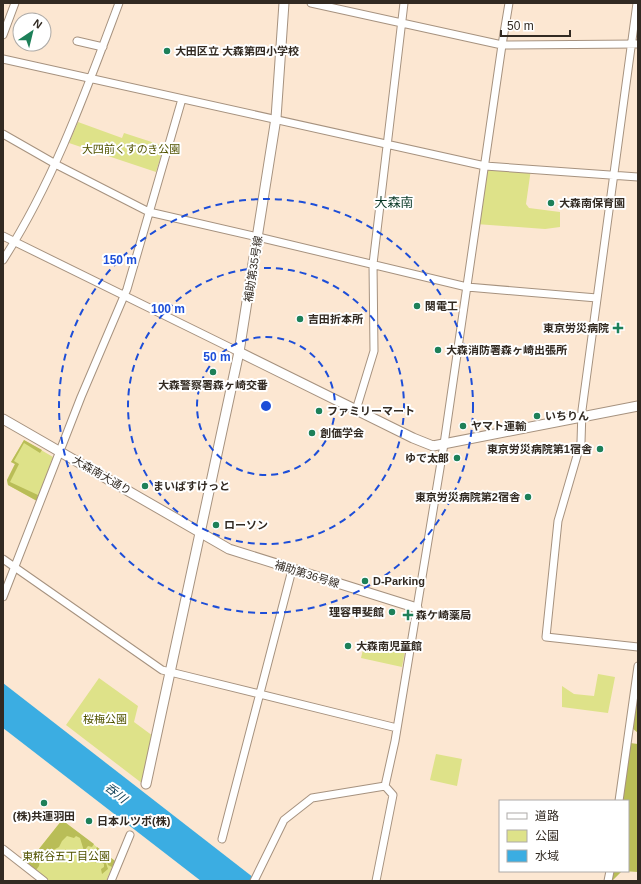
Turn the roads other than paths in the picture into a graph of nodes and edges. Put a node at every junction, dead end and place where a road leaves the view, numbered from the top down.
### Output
1 (15, 3) edge
2 (119, 3) edge
3 (284, 3) edge
4 (311, 3) edge
5 (404, 3) edge
6 (509, 3) edge
7 (637, 3) edge
8 (402, 24) junction
9 (3, 35) edge
10 (78, 41) dead end
11 (635, 43) edge
12 (502, 45) junction
13 (103, 48) junction
14 (3, 59) edge
15 (91, 78) junction
16 (182, 99) junction
17 (276, 118) junction
18 (3, 134) edge
19 (387, 144) junction
20 (54, 163) junction
21 (485, 166) junction
22 (613, 175) junction
23 (638, 176) edge
24 (149, 212) junction
25 (3, 236) edge
26 (258, 237) junction
27 (15, 242) junction
28 (3, 260) edge
29 (373, 264) junction
30 (467, 287) junction
31 (124, 295) junction
32 (597, 298) junction
33 (239, 352) junction
34 (638, 406) edge
35 (356, 410) junction
36 (581, 418) junction
37 (3, 419) edge
38 (444, 444) junction
39 (60, 451) junction
40 (201, 532) junction
41 (3, 559) edge
42 (15, 568) junction
43 (292, 570) junction
44 (3, 597) edge
45 (416, 608) junction
46 (638, 647) edge
47 (638, 666) edge
48 (171, 672) junction
49 (259, 694) junction
50 (397, 728) junction
51 (146, 784) dead end
52 (385, 786) junction
53 (619, 800) edge
54 (130, 835) dead end
55 (222, 839) dead end
56 (3, 849) edge
57 (255, 879) edge
58 (44, 881) edge
59 (111, 881) edge
60 (376, 881) edge

1 - 9 street
2 - 13 street
3 - 17 street, 補助第35号線
4 - 8 street
5 - 8 street
6 - 12 street
7 - 11 street
8 - 12 street
8 - 19 street
10 - 13 street
11 - 12 street
11 - 22 street
12 - 21 street
13 - 15 street
14 - 15 street
15 - 16 street
15 - 20 street
16 - 17 street
16 - 24 street
17 - 19 street
17 - 26 street, 補助第35号線
18 - 20 street
19 - 21 street
19 - 29 street
20 - 24 street
20 - 27 street
21 - 22 street
21 - 30 street
22 - 23 street
22 - 32 street
24 - 26 street
24 - 31 street
25 - 27 street
26 - 29 street
26 - 33 street, 補助第35号線
27 - 28 street
27 - 31 street
29 - 30 street
29 - 35 street
30 - 32 street
30 - 38 street
31 - 33 street
31 - 39 street
32 - 36 street
33 - 35 street
33 - 40 street, 補助第35号線
34 - 36 street
35 - 38 street
36 - 38 street
36 - 46 street
37 - 39 street, 大森南大通り
38 - 45 street
39 - 40 street, 大森南大通り
39 - 42 street
40 - 43 street, 補助第36号線
40 - 48 street, 補助第35号線
41 - 42 street
42 - 44 street
42 - 48 street
43 - 45 street, 補助第36号線
43 - 49 street
45 - 50 street
47 - 53 street
48 - 49 street
48 - 51 street, 補助第35号線
49 - 50 street
49 - 55 street
50 - 52 street
52 - 57 street
52 - 60 street
54 - 59 street
56 - 58 street

